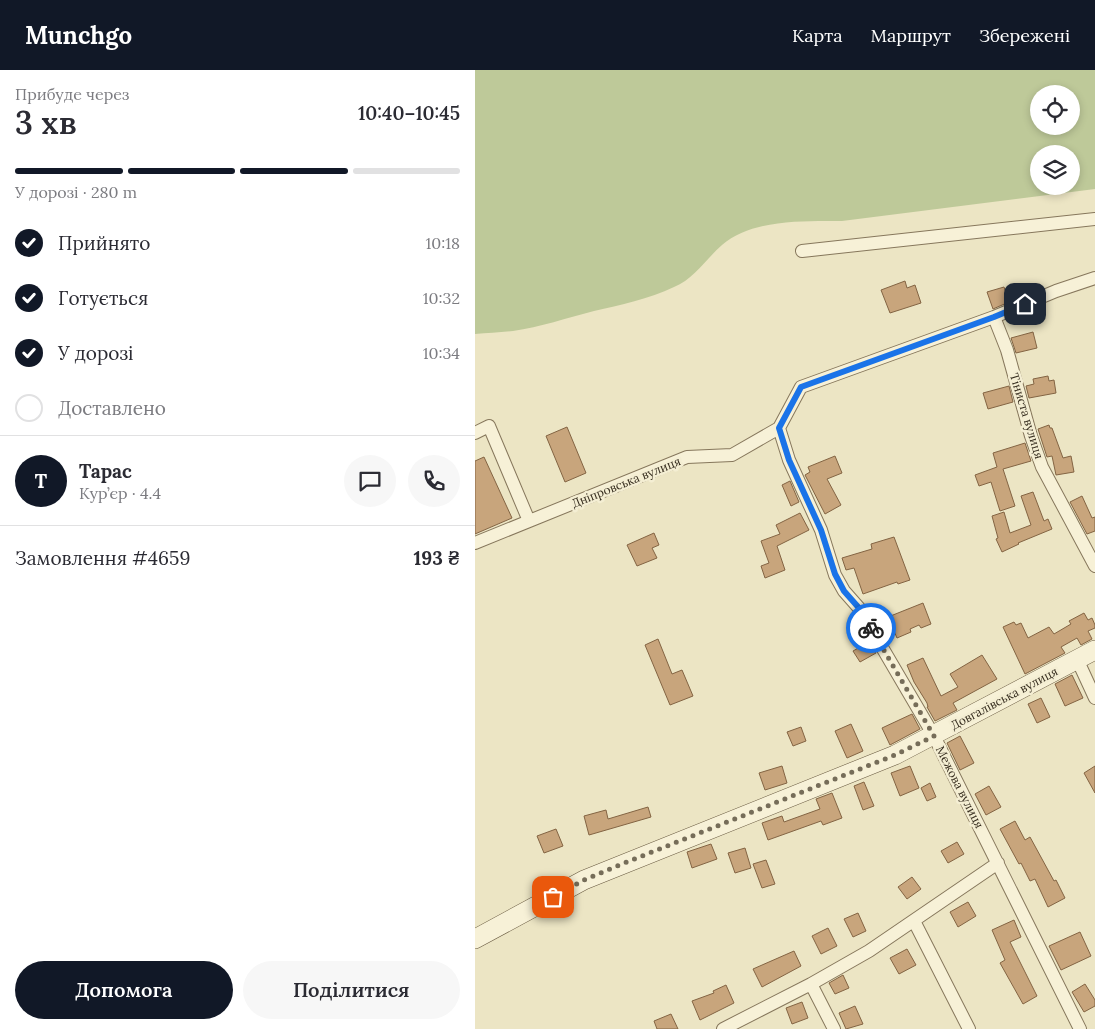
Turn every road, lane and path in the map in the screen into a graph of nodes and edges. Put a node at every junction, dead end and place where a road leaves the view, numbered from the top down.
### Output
1 (1095, 219) edge
2 (802, 251) dead end
3 (1095, 278) edge
4 (994, 317) junction
5 (779, 428) junction
6 (475, 433) edge
7 (529, 521) junction
8 (475, 543) edge
9 (1095, 566) edge
10 (1095, 650) edge
11 (1077, 659) junction
12 (1095, 698) edge
13 (934, 736) junction
14 (998, 863) junction
15 (914, 921) junction
16 (475, 939) edge
17 (811, 984) junction
18 (723, 1029) edge
19 (834, 1029) edge
20 (969, 1029) edge
21 (1080, 1029) edge

1 - 2 street
3 - 4 street
4 - 5 street
4 - 9 street, Тіниста вулиця
5 - 7 street, Дніпровська вулиця
5 - 13 street, Межова вулиця
6 - 7 street
7 - 8 street, Дніпровська вулиця
10 - 11 street, Довгалівська вулиця
11 - 12 street
11 - 13 street, Довгалівська вулиця
13 - 14 street, Межова вулиця
13 - 16 street, Довгалівська вулиця
14 - 15 street
14 - 21 street, Межова вулиця
15 - 17 street
15 - 20 street
17 - 18 street
17 - 19 street

